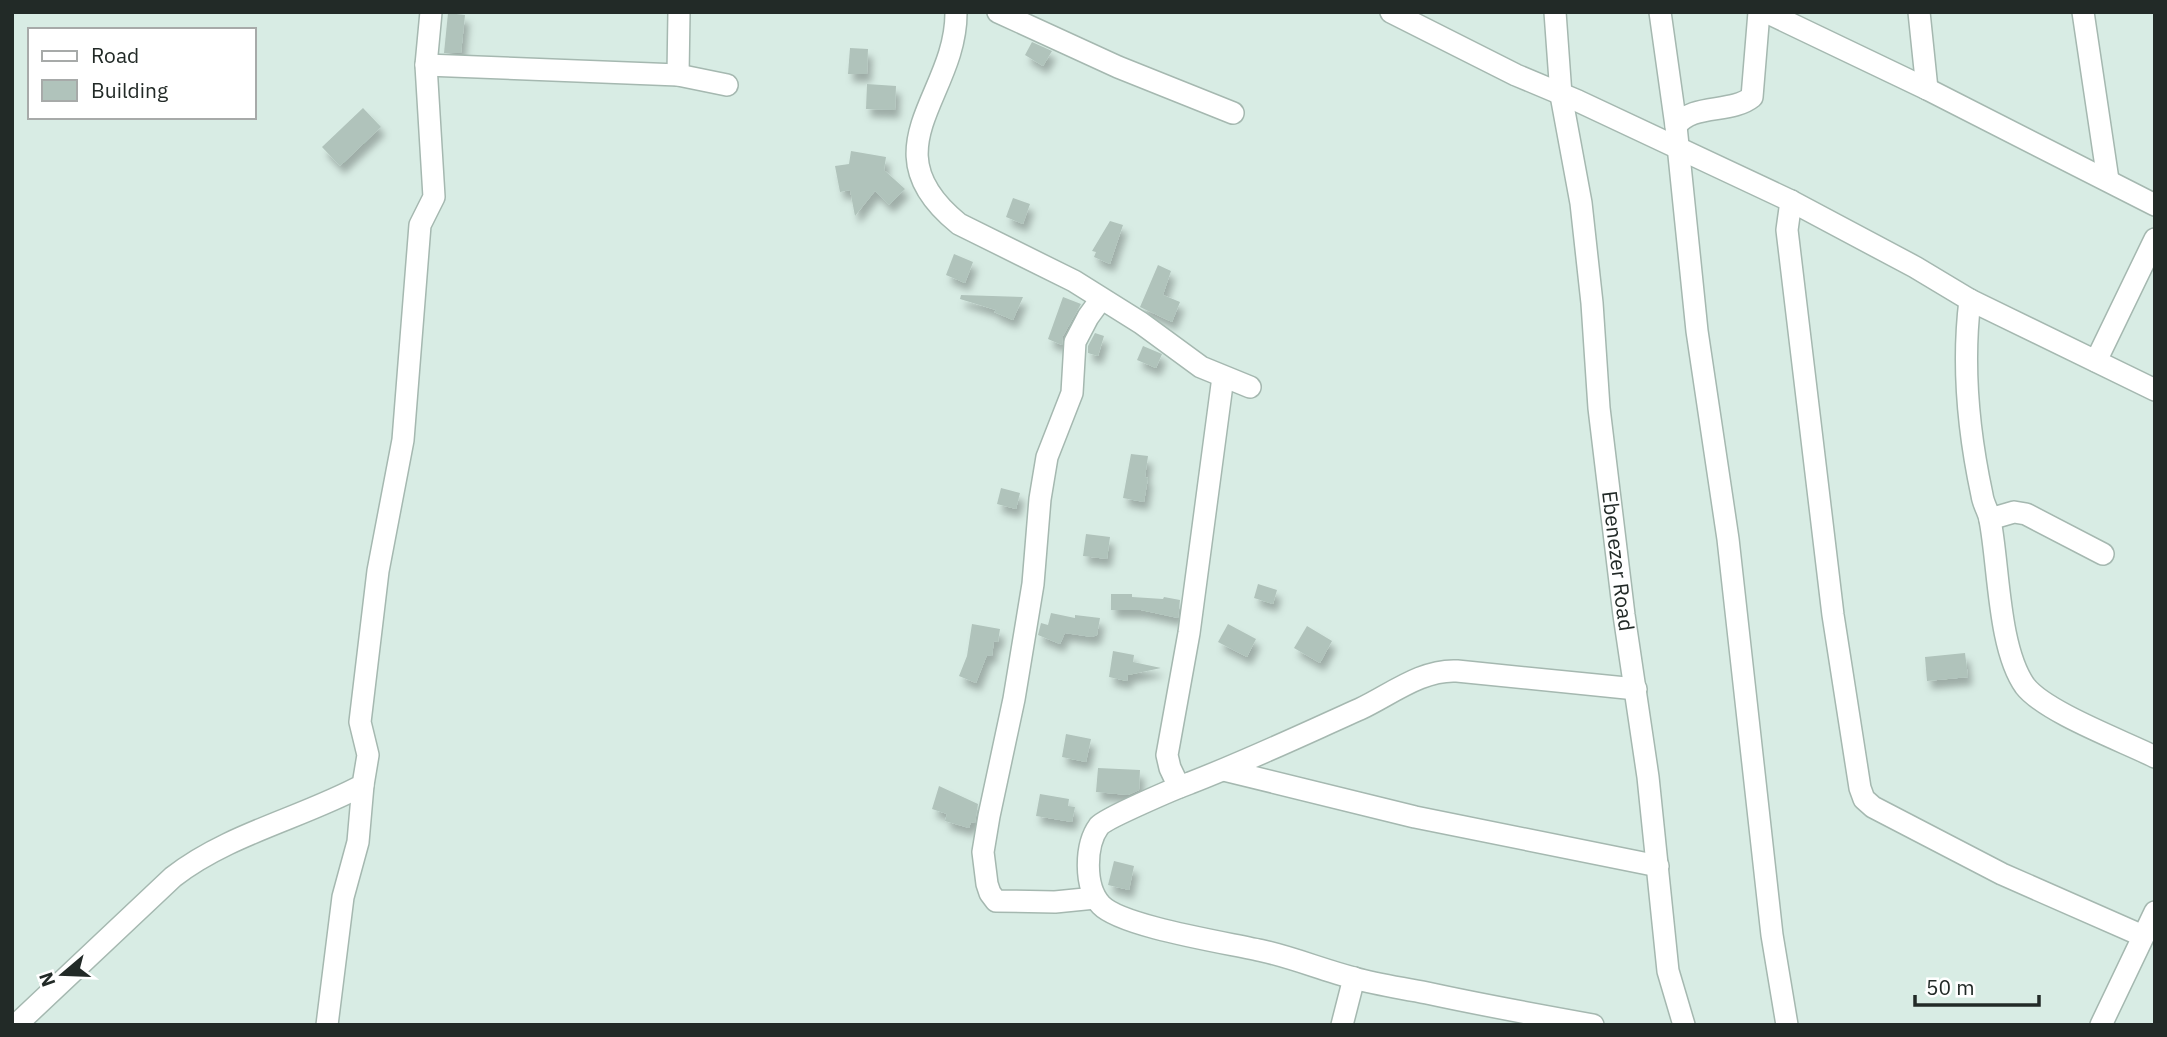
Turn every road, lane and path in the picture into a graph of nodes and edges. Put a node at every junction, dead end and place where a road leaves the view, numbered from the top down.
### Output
1 (431, 12) edge
2 (679, 12) edge
3 (956, 12) edge
4 (998, 12) edge
5 (1391, 12) edge
6 (1555, 12) edge
7 (1660, 12) edge
8 (1759, 12) edge
9 (1766, 12) edge
10 (1919, 12) edge
11 (2083, 12) edge
12 (426, 65) junction
13 (678, 75) junction
14 (727, 85) dead end
15 (1927, 89) junction
16 (1561, 95) junction
17 (1233, 113) dead end
18 (1676, 126) junction
19 (1677, 149) junction
20 (2108, 180) junction
21 (1791, 201) junction
22 (2155, 205) edge
23 (2155, 239) edge
24 (1101, 299) junction
25 (1970, 300) junction
26 (2096, 362) junction
27 (1223, 377) junction
28 (1250, 387) dead end
29 (2155, 390) edge
30 (1990, 519) junction
31 (2103, 554) dead end
32 (1636, 689) junction
33 (2154, 754) edge
34 (1224, 769) junction
35 (363, 785) junction
36 (1179, 787) junction
37 (1658, 866) junction
38 (1095, 898) junction
39 (2155, 912) edge
40 (2143, 936) junction
41 (1354, 978) junction
42 (16, 1025) edge
43 (327, 1025) edge
44 (1342, 1025) edge
45 (1593, 1025) edge
46 (1684, 1025) edge
47 (1787, 1025) edge
48 (2101, 1025) edge

1 - 12 street
2 - 13 street
3 - 24 street
4 - 17 street
5 - 16 street
6 - 16 street, Ebenezer Road
7 - 18 street
8 - 18 street
9 - 15 street
10 - 15 street
11 - 20 street
12 - 13 street
12 - 35 street
13 - 14 street
15 - 20 street
16 - 19 street
16 - 32 street, Ebenezer Road
18 - 19 street
19 - 21 street
19 - 47 street
20 - 22 street
21 - 25 street
21 - 40 street
23 - 26 street
24 - 27 street
24 - 38 street
25 - 26 street
25 - 30 street
26 - 29 street
27 - 28 street
27 - 36 street
30 - 31 street
30 - 33 street
32 - 34 street
32 - 37 street, Ebenezer Road
34 - 36 street
34 - 37 street
35 - 42 street
35 - 43 street
36 - 38 street
37 - 46 street, Ebenezer Road
38 - 41 street
39 - 40 street
40 - 48 street
41 - 44 street
41 - 45 street

